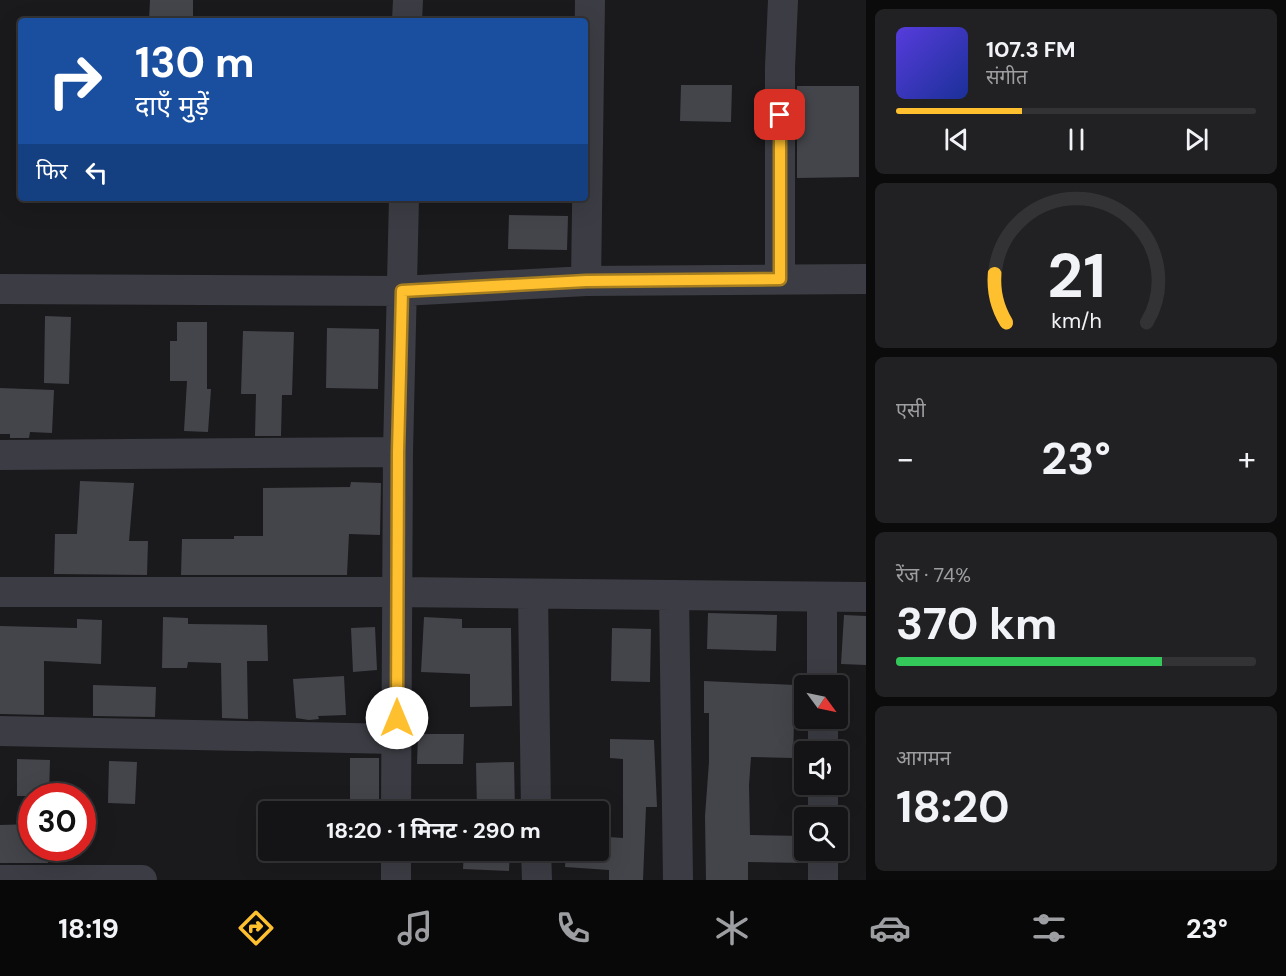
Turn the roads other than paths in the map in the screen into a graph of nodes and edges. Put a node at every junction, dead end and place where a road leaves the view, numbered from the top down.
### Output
1 (408, 0) edge
2 (590, 0) edge
3 (783, 0) edge
4 (407, 18) edge
5 (588, 140) edge
6 (404, 201) edge
7 (587, 201) edge
8 (780, 279) junction
9 (866, 279) edge
10 (586, 281) junction
11 (0, 289) edge
12 (402, 291) junction
13 (398, 452) junction
14 (0, 455) edge
15 (0, 592) edge
16 (398, 592) junction
17 (533, 594) junction
18 (674, 595) junction
19 (822, 597) junction
20 (866, 597) edge
21 (822, 675) edge
22 (0, 731) edge
23 (397, 739) junction
24 (396, 801) edge
25 (536, 801) edge
26 (396, 861) edge
27 (536, 861) edge
28 (823, 861) edge
29 (0, 879) edge
30 (142, 880) edge
31 (396, 880) edge
32 (537, 880) edge
33 (678, 880) edge
34 (823, 880) edge

1 - 4 street
2 - 5 street
3 - 8 street
6 - 12 street
7 - 10 street
8 - 9 street
8 - 10 street
10 - 12 street
11 - 12 street
12 - 13 street
13 - 14 street
13 - 16 street
15 - 16 street
16 - 17 street
16 - 23 street
17 - 18 street
17 - 25 street
18 - 19 street
18 - 33 street
19 - 20 street
19 - 21 street
22 - 23 street
23 - 24 street
26 - 31 street
27 - 32 street
28 - 34 street
29 - 30 street

